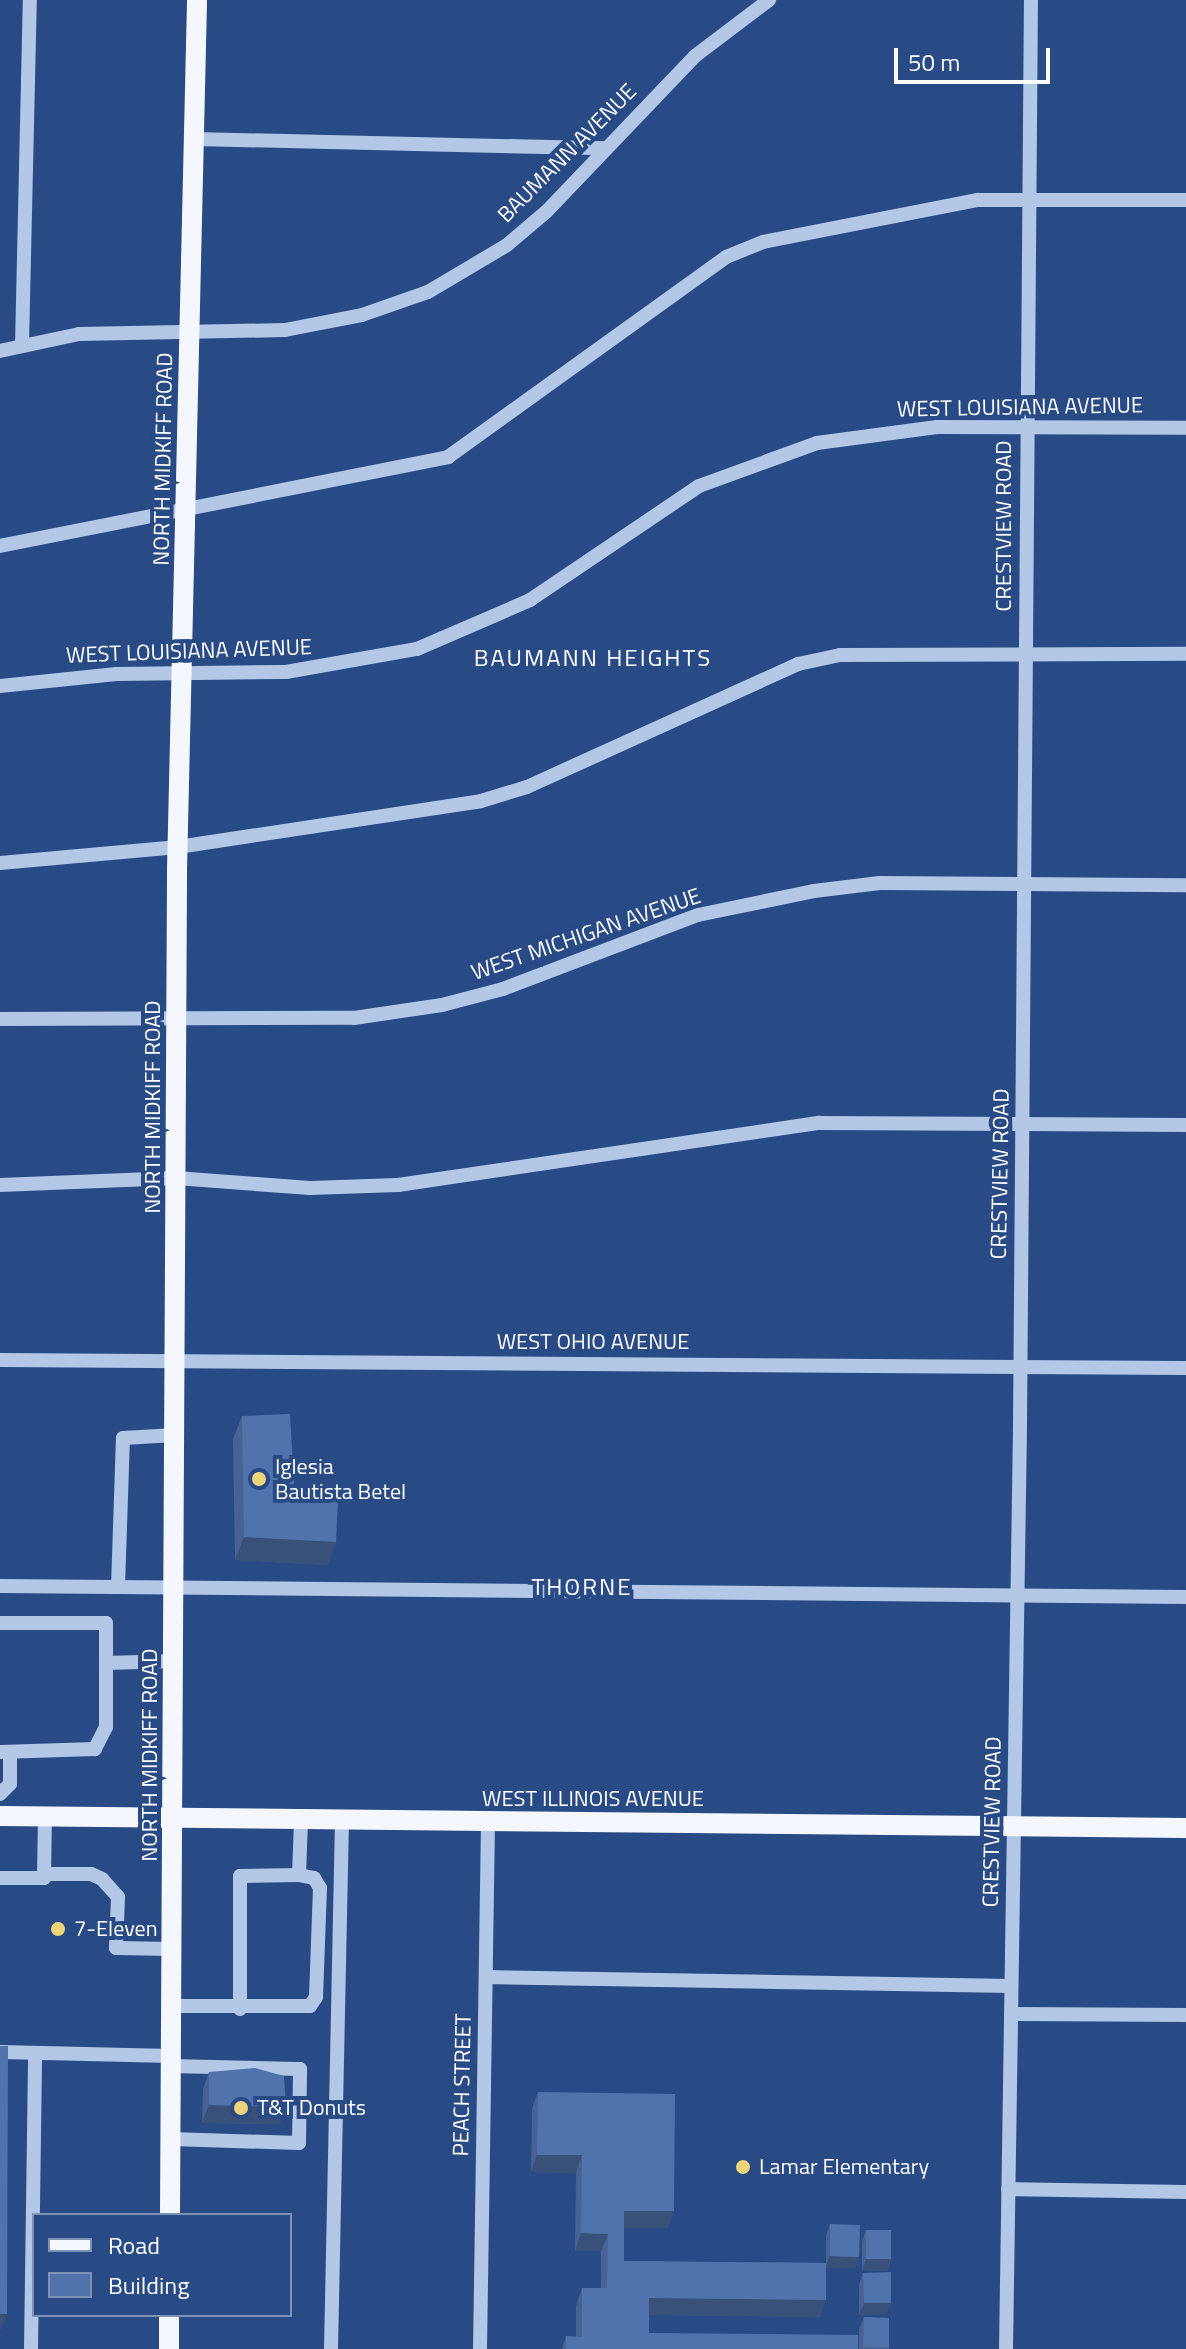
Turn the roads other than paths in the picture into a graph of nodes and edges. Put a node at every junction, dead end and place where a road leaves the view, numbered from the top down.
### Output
1 (30, 0) edge
2 (197, 0) edge
3 (769, 0) edge
4 (1031, 0) edge
5 (194, 139) junction
6 (605, 148) junction
7 (1029, 200) junction
8 (1186, 200) edge
9 (190, 332) junction
10 (22, 345) junction
11 (0, 351) edge
12 (1027, 426) junction
13 (1186, 428) edge
14 (186, 505) junction
15 (0, 546) edge
16 (1026, 653) junction
17 (1186, 654) edge
18 (182, 673) junction
19 (0, 686) edge
20 (178, 847) junction
21 (0, 863) edge
22 (1025, 884) junction
23 (1186, 885) edge
24 (177, 1017) junction
25 (0, 1019) edge
26 (1023, 1124) junction
27 (1186, 1125) edge
28 (176, 1178) junction
29 (0, 1185) edge
30 (0, 1360) edge
31 (175, 1361) junction
32 (1021, 1367) junction
33 (1186, 1368) edge
34 (175, 1435) junction
35 (0, 1586) edge
36 (118, 1587) junction
37 (175, 1587) junction
38 (1017, 1595) junction
39 (1186, 1597) edge
40 (0, 1623) edge
41 (174, 1661) junction
42 (106, 1663) junction
43 (5, 1752) edge
44 (0, 1794) edge
45 (0, 1816) edge
46 (45, 1817) junction
47 (174, 1818) junction
48 (301, 1820) junction
49 (342, 1820) junction
50 (488, 1822) junction
51 (1014, 1826) junction
52 (1186, 1828) edge
53 (44, 1874) junction
54 (299, 1875) junction
55 (0, 1878) edge
56 (173, 1949) junction
57 (486, 1977) junction
58 (1011, 1986) junction
59 (172, 2006) junction
60 (240, 2009) junction
61 (1011, 2014) junction
62 (1186, 2015) edge
63 (0, 2052) edge
64 (35, 2053) junction
65 (171, 2061) junction
66 (171, 2139) junction
67 (1008, 2189) junction
68 (1186, 2192) edge
69 (33, 2213) edge
70 (170, 2213) edge
71 (32, 2275) edge
72 (169, 2317) edge
73 (31, 2349) edge
74 (169, 2349) edge
75 (331, 2349) edge
76 (480, 2349) edge
77 (1006, 2349) edge

1 - 10 street
2 - 5 main road, NORTH MIDKIFF ROAD
3 - 6 street, BAUMANN AVENUE
4 - 7 street, CRESTVIEW ROAD
5 - 6 street
5 - 9 main road, NORTH MIDKIFF ROAD
6 - 9 street, BAUMANN AVENUE
7 - 8 street
7 - 12 street, CRESTVIEW ROAD
7 - 14 street
9 - 10 street, BAUMANN AVENUE
9 - 14 main road, NORTH MIDKIFF ROAD
10 - 11 street, BAUMANN AVENUE
12 - 13 street, WEST LOUISIANA AVENUE
12 - 16 street, CRESTVIEW ROAD
12 - 18 street, WEST LOUISIANA AVENUE
14 - 15 street
14 - 18 main road, NORTH MIDKIFF ROAD
16 - 17 street
16 - 20 street
16 - 22 street, CRESTVIEW ROAD
18 - 19 street, WEST LOUISIANA AVENUE
18 - 20 main road, NORTH MIDKIFF ROAD
20 - 21 street
20 - 24 main road, NORTH MIDKIFF ROAD
22 - 23 street, WEST MICHIGAN AVENUE
22 - 24 street, WEST MICHIGAN AVENUE
22 - 26 street, CRESTVIEW ROAD
24 - 25 street, WEST MICHIGAN AVENUE
24 - 28 main road, NORTH MIDKIFF ROAD
26 - 27 street
26 - 28 street
26 - 32 street, CRESTVIEW ROAD
28 - 29 street
28 - 31 main road, NORTH MIDKIFF ROAD
30 - 31 street, WEST OHIO AVENUE
31 - 32 street, WEST OHIO AVENUE
31 - 34 main road, NORTH MIDKIFF ROAD
32 - 33 street, WEST OHIO AVENUE
32 - 38 street, CRESTVIEW ROAD
34 - 36 street
34 - 37 main road, NORTH MIDKIFF ROAD
35 - 36 street
36 - 37 street
37 - 38 street
37 - 41 main road, NORTH MIDKIFF ROAD
38 - 39 street
38 - 51 street, CRESTVIEW ROAD
40 - 42 street
41 - 42 street
41 - 47 main road, NORTH MIDKIFF ROAD
42 - 43 street
43 - 44 street
45 - 46 main road, WEST ILLINOIS AVENUE
46 - 47 main road, WEST ILLINOIS AVENUE
46 - 53 street
47 - 48 main road, WEST ILLINOIS AVENUE
47 - 56 main road, NORTH MIDKIFF ROAD
48 - 49 main road, WEST ILLINOIS AVENUE
48 - 54 street
49 - 50 main road, WEST ILLINOIS AVENUE
49 - 75 street
50 - 51 main road, WEST ILLINOIS AVENUE
50 - 57 street, PEACH STREET
51 - 52 main road, WEST ILLINOIS AVENUE
51 - 58 street, CRESTVIEW ROAD
53 - 55 street
53 - 56 street
54 - 60 street
54 - 60 street
56 - 59 main road, NORTH MIDKIFF ROAD
57 - 58 street
57 - 76 street, PEACH STREET
58 - 61 street, CRESTVIEW ROAD
59 - 60 street
59 - 65 main road, NORTH MIDKIFF ROAD
61 - 62 street
61 - 67 street, CRESTVIEW ROAD
63 - 64 street
64 - 65 street
64 - 69 street
65 - 66 main road, NORTH MIDKIFF ROAD
65 - 66 street
66 - 70 main road, NORTH MIDKIFF ROAD
67 - 68 street
67 - 77 street, CRESTVIEW ROAD
71 - 73 street
72 - 74 main road

